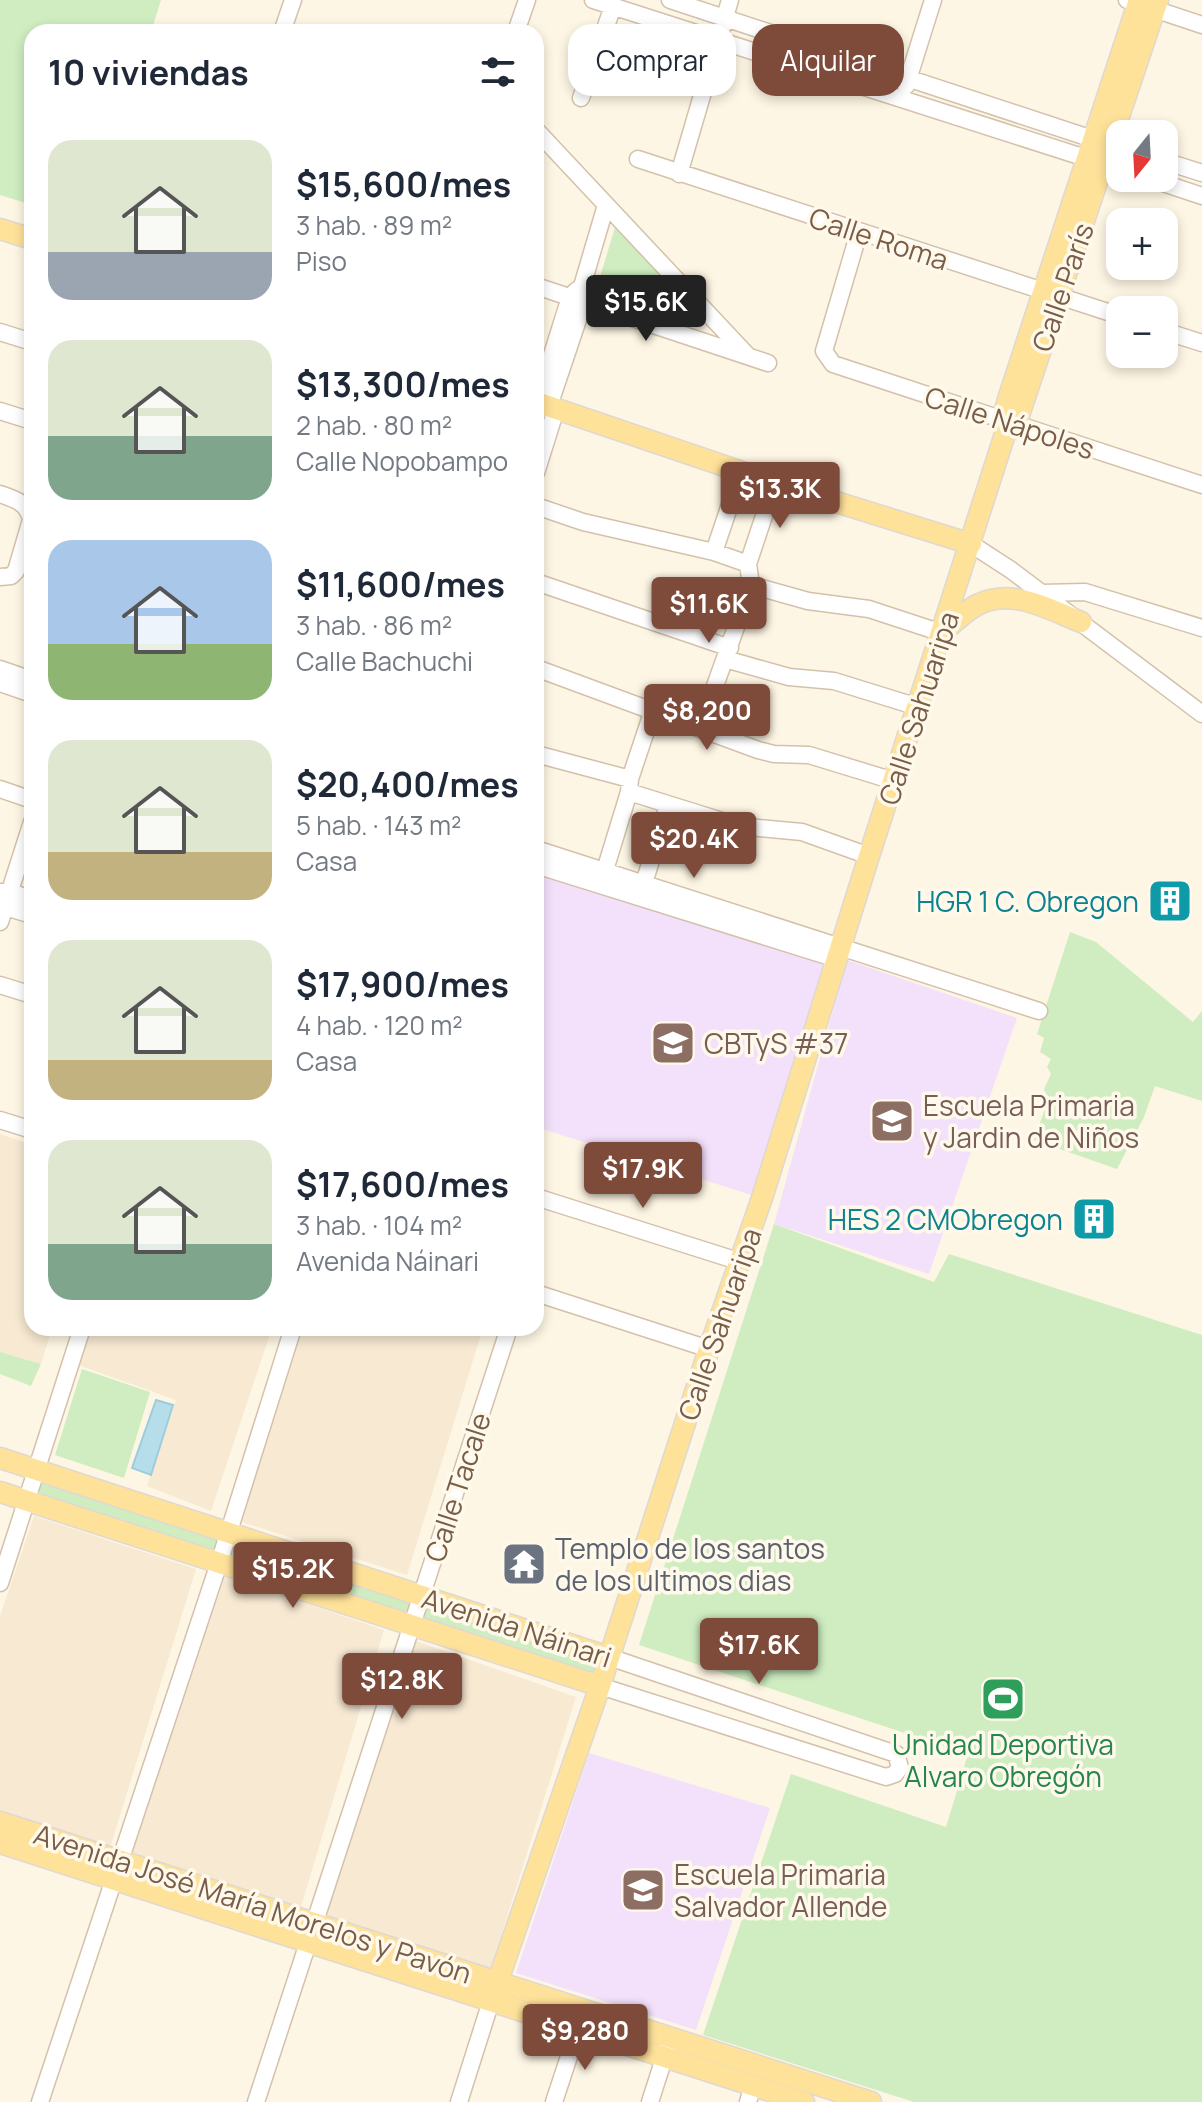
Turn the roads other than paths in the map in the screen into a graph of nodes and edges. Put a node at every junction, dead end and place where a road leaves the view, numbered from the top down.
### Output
1 (293, 0) edge
2 (527, 0) edge
3 (593, 0) edge
4 (670, 0) edge
5 (933, 0) edge
6 (1143, 3) edge
7 (613, 6) junction
8 (728, 8) edge
9 (285, 24) edge
10 (519, 24) edge
11 (670, 24) edge
12 (1202, 25) edge
13 (736, 45) edge
14 (909, 78) junction
15 (702, 96) edge
16 (581, 98) dead end
17 (903, 99) junction
18 (1114, 120) edge
19 (544, 139) edge
20 (1106, 153) edge
21 (638, 159) dead end
22 (1178, 165) edge
23 (1202, 173) edge
24 (679, 174) junction
25 (1178, 188) edge
26 (1202, 196) edge
27 (606, 205) junction
28 (0, 229) edge
29 (859, 232) junction
30 (24, 236) edge
31 (544, 289) edge
32 (1050, 294) junction
33 (577, 299) junction
34 (1106, 312) edge
35 (0, 332) edge
36 (1178, 335) edge
37 (24, 340) edge
38 (1202, 343) edge
39 (747, 355) junction
40 (768, 363) dead end
41 (544, 405) edge
42 (0, 411) edge
43 (24, 418) edge
44 (1008, 426) junction
45 (741, 472) junction
46 (775, 483) junction
47 (1202, 485) edge
48 (0, 494) edge
49 (24, 506) edge
50 (544, 509) edge
51 (971, 544) junction
52 (24, 551) edge
53 (714, 552) junction
54 (748, 564) junction
55 (0, 577) edge
56 (544, 585) edge
57 (751, 585) junction
58 (1041, 593) junction
59 (1081, 622) junction
60 (1202, 628) edge
61 (942, 633) junction
62 (727, 654) junction
63 (0, 669) edge
64 (544, 671) edge
65 (24, 677) edge
66 (0, 683) edge
67 (24, 691) edge
68 (918, 707) junction
69 (653, 710) junction
70 (1202, 714) edge
71 (700, 728) junction
72 (544, 757) edge
73 (894, 781) junction
74 (630, 786) junction
75 (0, 789) edge
76 (24, 797) edge
77 (668, 805) junction
78 (24, 844) edge
79 (544, 853) edge
80 (869, 856) junction
81 (544, 867) edge
82 (602, 879) junction
83 (641, 891) junction
84 (24, 900) edge
85 (3, 903) edge
86 (24, 912) edge
87 (839, 953) junction
88 (0, 985) edge
89 (24, 992) edge
90 (1039, 1011) dead end
91 (0, 1120) edge
92 (24, 1128) edge
93 (544, 1200) edge
94 (738, 1261) junction
95 (544, 1296) edge
96 (79, 1336) edge
97 (291, 1336) edge
98 (506, 1336) edge
99 (709, 1349) junction
100 (0, 1458) edge
101 (36, 1470) junction
102 (0, 1492) edge
103 (27, 1500) junction
104 (229, 1533) junction
105 (219, 1563) junction
106 (0, 1583) edge
107 (422, 1595) junction
108 (412, 1625) junction
109 (609, 1657) junction
110 (600, 1686) junction
111 (0, 1822) edge
112 (0, 1843) edge
113 (116, 1869) junction
114 (312, 1932) junction
115 (494, 1991) junction
116 (578, 2029) junction
117 (668, 2047) junction
118 (750, 2094) edge
119 (844, 2098) edge
120 (40, 2102) edge
121 (256, 2102) edge
122 (459, 2102) edge
123 (554, 2102) edge
124 (650, 2102) edge
125 (804, 2102) edge
126 (871, 2102) edge

1 - 9 street
2 - 10 street
3 - 7 street
4 - 8 street
5 - 14 street
6 - 12 street
6 - 18 main road, Calle París
7 - 11 street
7 - 16 street
8 - 14 street
13 - 17 street
14 - 17 street
14 - 20 street
15 - 24 street
17 - 20 street
19 - 27 street
20 - 32 main road, Calle París
21 - 24 street, Calle Roma
22 - 23 street
24 - 29 street, Calle Roma
25 - 26 street
27 - 33 street
27 - 39 street
28 - 30 main road
29 - 32 street, Calle Roma
29 - 44 street, Calle Nápoles
31 - 33 street
32 - 34 street, Calle Roma
32 - 44 main road, Calle París
33 - 39 street
33 - 41 street
35 - 37 street
36 - 38 street
39 - 40 street
41 - 45 main road
42 - 43 street
44 - 47 street, Calle Nápoles
44 - 51 main road, Calle París
45 - 46 main road
45 - 53 street
46 - 51 main road
46 - 54 street
48 - 49 street
50 - 53 street
51 - 58 street
51 - 61 main road, Calle Sahuaripa
52 - 55 street
53 - 54 street
54 - 57 street
56 - 62 street
57 - 61 street
57 - 62 street
58 - 59 street
58 - 60 street
59 - 61 main road
59 - 70 street
61 - 68 main road, Calle Sahuaripa
62 - 68 street
62 - 71 street
63 - 65 street
64 - 69 street
66 - 67 street
68 - 73 main road, Calle Sahuaripa
69 - 71 street
69 - 74 street
71 - 73 street
72 - 74 street
73 - 80 main road, Calle Sahuaripa
74 - 77 street
74 - 82 street
75 - 76 street
77 - 80 street
77 - 83 street
78 - 85 street
79 - 82 street
80 - 87 main road, Calle Sahuaripa
81 - 82 street
82 - 83 street
83 - 87 street
84 - 85 street
85 - 86 street
87 - 90 street
87 - 94 main road, Calle Sahuaripa
88 - 89 street
91 - 92 street
93 - 94 street
94 - 99 main road, Calle Sahuaripa
95 - 99 street
96 - 101 street
97 - 104 street
98 - 107 street, Calle Tacale
99 - 109 main road, Calle Sahuaripa
100 - 101 main road, Avenida Náinari
101 - 103 street
101 - 104 main road, Avenida Náinari
102 - 103 main road, Avenida Náinari
103 - 105 main road, Avenida Náinari
103 - 106 street
104 - 105 street
104 - 107 main road, Avenida Náinari
105 - 108 main road, Avenida Náinari
105 - 113 street
107 - 108 street, Calle Tacale
107 - 109 main road, Avenida Náinari
108 - 110 main road, Avenida Náinari
108 - 114 street, Calle Tacale
109 - 110 main road, Calle Sahuaripa
109 - 110 street, Avenida Náinari
110 - 115 main road, Calle Sahuaripa
111 - 113 main road, Avenida José María Morelos y Pavón
112 - 113 main road, Avenida José María Morelos y Pavón
113 - 114 main road, Avenida José María Morelos y Pavón
113 - 120 street
114 - 115 main road, Avenida José María Morelos y Pavón
114 - 121 street, Calle Tacale
115 - 116 main road, Avenida José María Morelos y Pavón
115 - 117 main road, Avenida José María Morelos y Pavón
115 - 122 street, Calle Sahuaripa
116 - 117 main road, Avenida José María Morelos y Pavón
116 - 123 street
117 - 118 main road, Avenida José María Morelos y Pavón
117 - 119 main road, Avenida José María Morelos y Pavón
117 - 124 street
118 - 125 main road, Avenida José María Morelos y Pavón
119 - 126 main road, Avenida José María Morelos y Pavón

